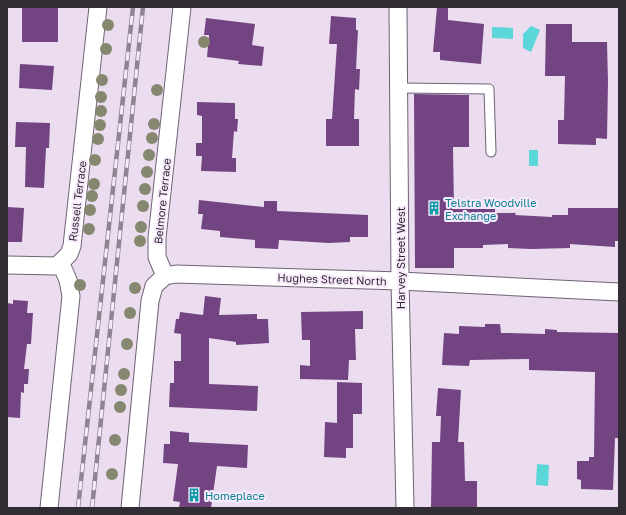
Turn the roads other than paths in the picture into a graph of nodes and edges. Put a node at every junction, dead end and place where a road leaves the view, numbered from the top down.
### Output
1 (98, 7) edge
2 (182, 7) edge
3 (398, 7) edge
4 (399, 88) junction
5 (491, 152) dead end
6 (61, 264) junction
7 (7, 265) edge
8 (165, 276) junction
9 (400, 281) junction
10 (619, 292) edge
11 (49, 508) edge
12 (130, 508) edge
13 (405, 508) edge

1 - 6 street, Russell Terrace
2 - 8 street, Belmore Terrace
3 - 4 street, Harvey Street West
4 - 5 lane
4 - 9 street, Harvey Street West
6 - 7 street
6 - 11 street
8 - 9 street, Hughes Street North
8 - 12 street
9 - 10 street, Hughes Street North
9 - 13 street, Harvey Street West

